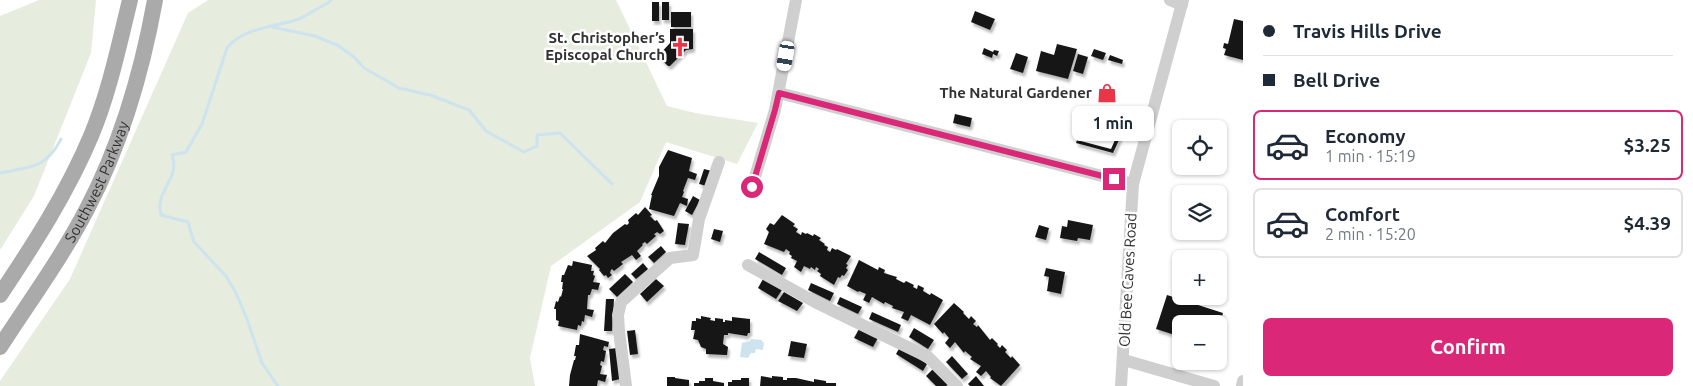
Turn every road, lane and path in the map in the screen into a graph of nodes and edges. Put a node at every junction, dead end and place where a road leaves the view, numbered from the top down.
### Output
1 (130, 0) edge
2 (155, 0) edge
3 (796, 0) edge
4 (1178, 2) edge
5 (779, 93) junction
6 (719, 162) dead end
7 (1133, 184) junction
8 (752, 187) dead end
9 (748, 265) dead end
10 (0, 295) edge
11 (0, 347) edge
12 (1124, 360) junction
13 (1243, 382) edge
14 (626, 386) edge
15 (957, 386) edge
16 (1121, 386) edge
17 (1214, 386) edge
18 (1242, 386) edge

1 - 10 main road, Southwest Parkway
2 - 11 main road, Southwest Parkway
3 - 5 street
4 - 7 street, Old Bee Caves Road
5 - 7 street
5 - 8 street
6 - 14 street
7 - 12 street, Old Bee Caves Road
9 - 15 street
12 - 16 street, Old Bee Caves Road
12 - 17 street
13 - 18 street

